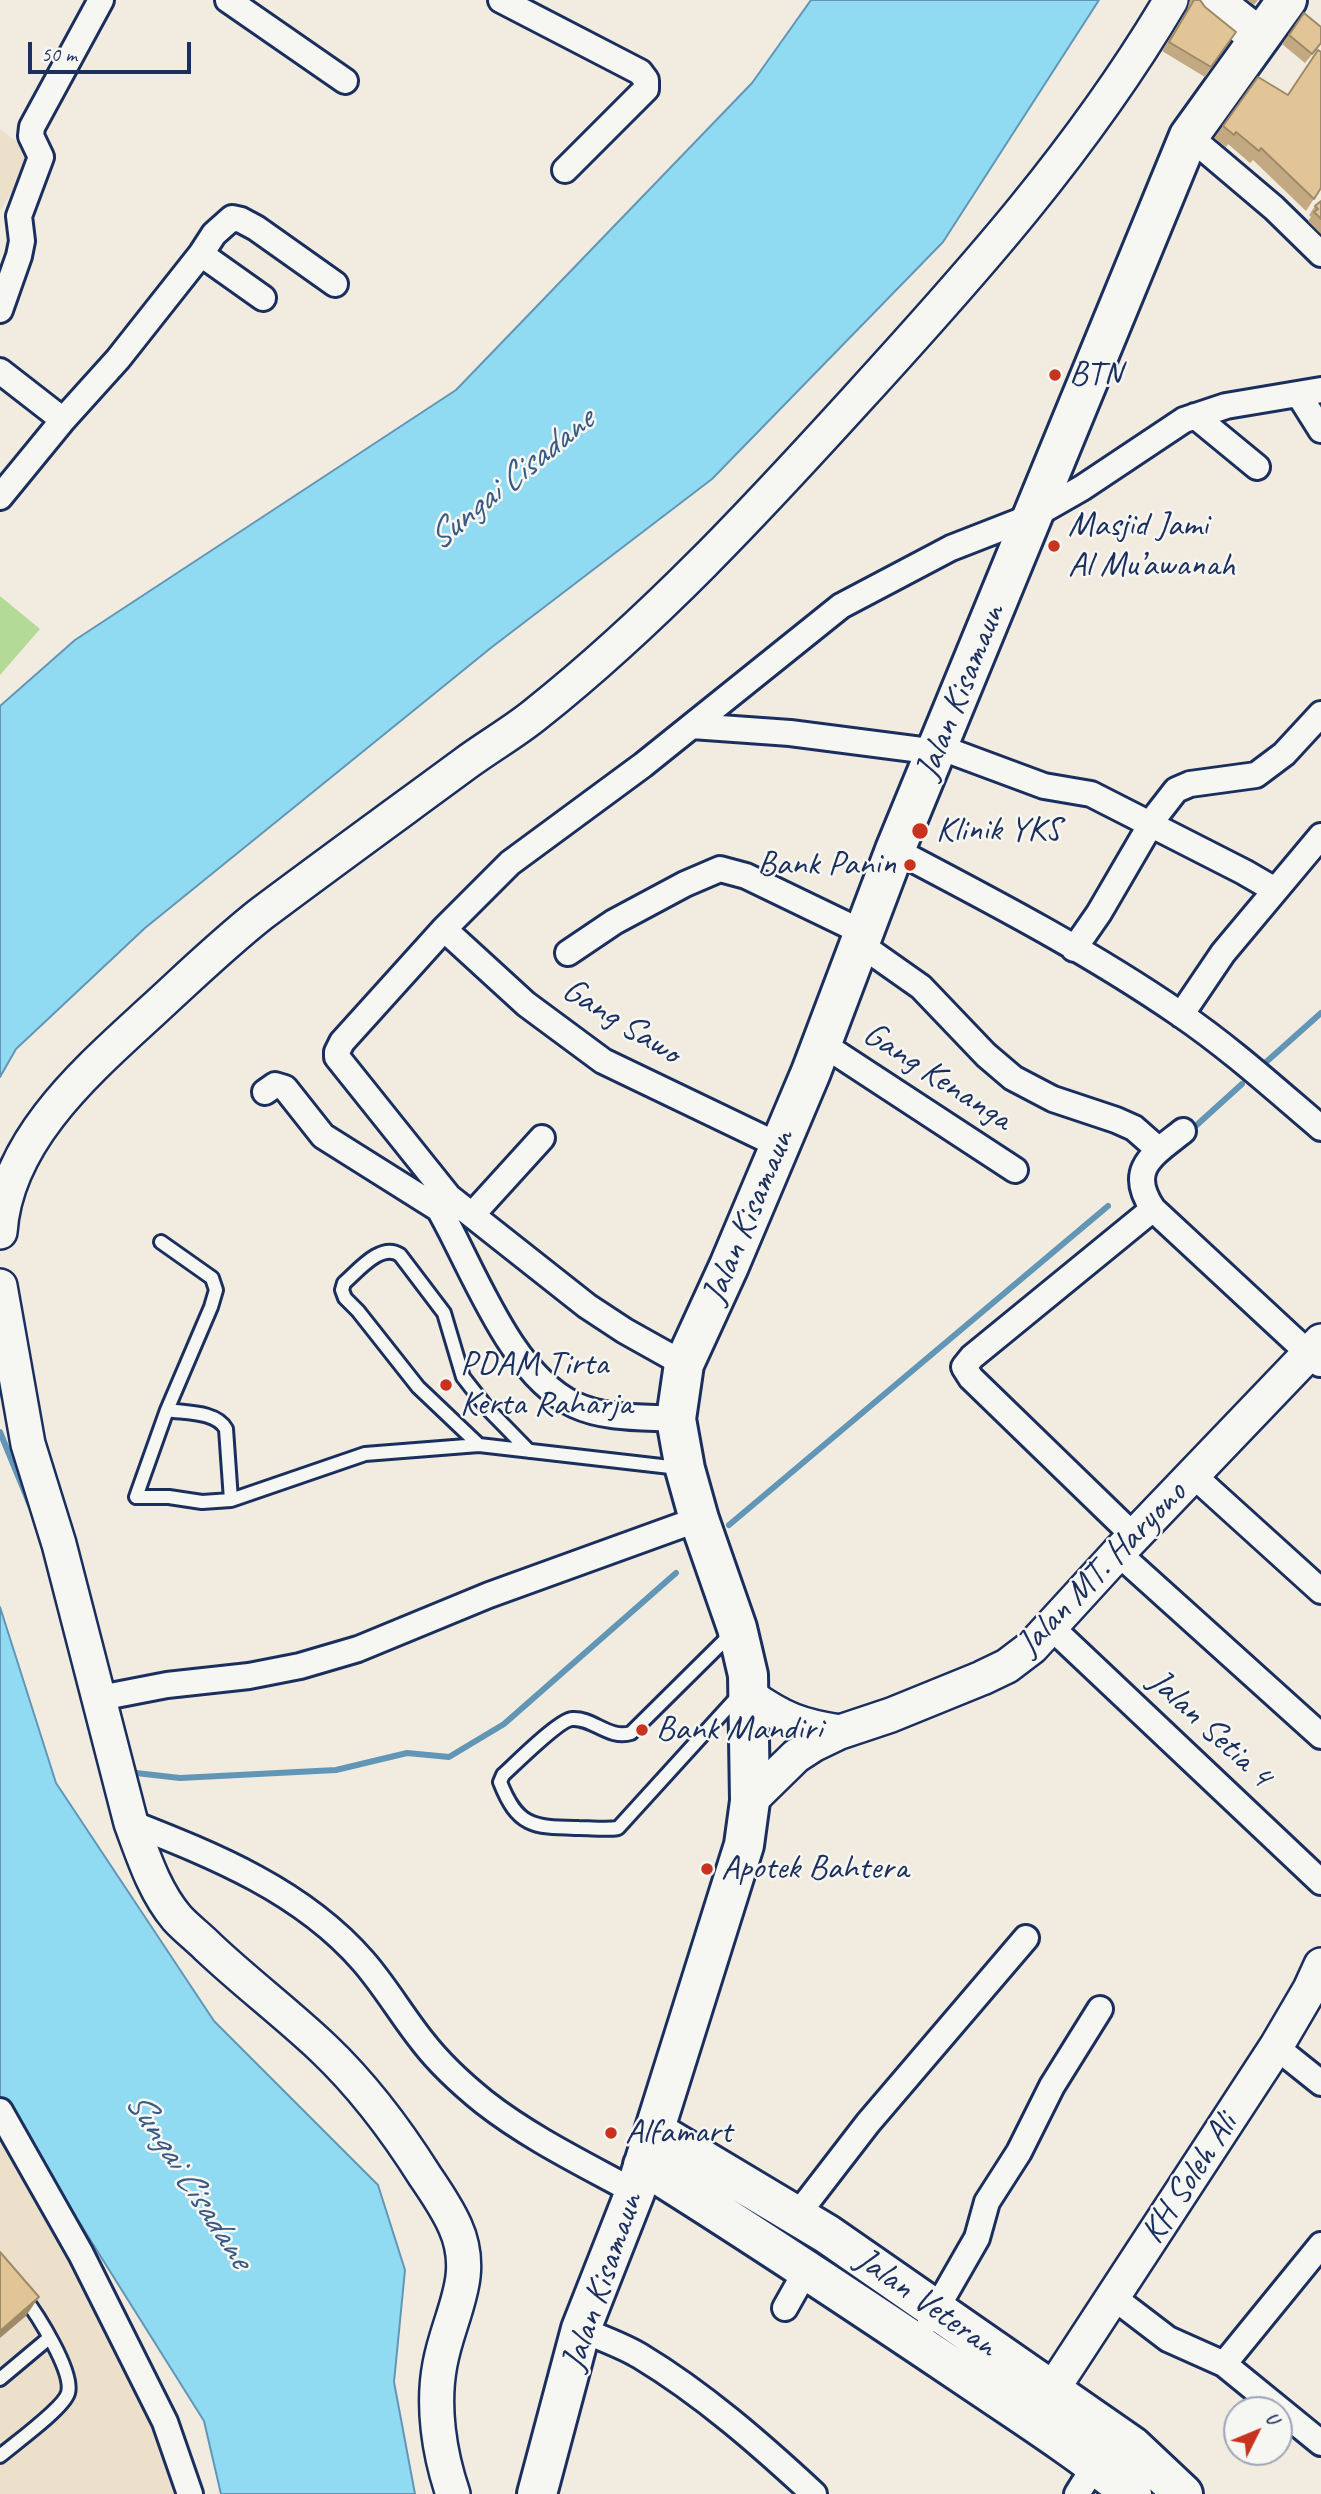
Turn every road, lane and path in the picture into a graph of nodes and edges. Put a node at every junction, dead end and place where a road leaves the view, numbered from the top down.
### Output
1 (101, 0) edge
2 (501, 0) edge
3 (1171, 0) edge
4 (1212, 0) edge
5 (1287, 0) edge
6 (235, 2) edge
7 (1259, 37) junction
8 (345, 81) dead end
9 (1189, 136) junction
10 (565, 170) dead end
11 (201, 254) junction
12 (1321, 254) edge
13 (335, 284) dead end
14 (262, 298) dead end
15 (0, 310) edge
16 (0, 371) edge
17 (1310, 393) edge
18 (1195, 416) junction
19 (63, 420) junction
20 (1321, 430) edge
21 (1257, 467) dead end
22 (0, 497) edge
23 (1033, 516) junction
24 (1321, 714) edge
25 (692, 726) junction
26 (938, 750) junction
27 (1151, 826) junction
28 (895, 850) junction
29 (1316, 853) edge
30 (1275, 890) junction
31 (444, 929) junction
32 (861, 938) junction
33 (1074, 949) junction
34 (568, 953) dead end
35 (1181, 1015) junction
36 (821, 1043) junction
37 (265, 1092) dead end
38 (1321, 1128) edge
39 (1182, 1131) dead end
40 (542, 1138) dead end
41 (780, 1146) junction
42 (1159, 1150) junction
43 (1015, 1170) dead end
44 (444, 1203) junction
45 (1153, 1209) junction
46 (472, 1215) junction
47 (0, 1232) edge
48 (161, 1242) dead end
49 (0, 1286) edge
50 (1317, 1353) edge
51 (684, 1364) junction
52 (167, 1410) junction
53 (676, 1419) junction
54 (479, 1445) junction
55 (529, 1451) junction
56 (685, 1469) junction
57 (1193, 1475) junction
58 (231, 1500) junction
59 (699, 1519) junction
60 (1126, 1544) junction
61 (1321, 1591) edge
62 (1051, 1627) junction
63 (737, 1628) junction
64 (749, 1690) junction
65 (100, 1698) junction
66 (840, 1732) junction
67 (1321, 1737) edge
68 (750, 1801) junction
69 (131, 1823) junction
70 (1321, 1882) edge
71 (1026, 1938) dead end
72 (1321, 1965) edge
73 (1100, 2008) dead end
74 (1276, 2047) junction
75 (1317, 2071) edge
76 (0, 2111) edge
77 (644, 2163) junction
78 (797, 2215) junction
79 (1321, 2245) edge
80 (807, 2269) junction
81 (15, 2284) edge
82 (1113, 2297) junction
83 (785, 2308) dead end
84 (935, 2309) junction
85 (581, 2329) junction
86 (49, 2338) junction
87 (916, 2343) junction
88 (1224, 2364) junction
89 (0, 2379) edge
90 (1052, 2390) junction
91 (1321, 2443) edge
92 (0, 2456) edge
93 (1086, 2480) edge
94 (190, 2494) edge
95 (453, 2494) edge
96 (537, 2494) edge
97 (814, 2494) edge
98 (1132, 2494) edge
99 (1183, 2494) edge

1 - 15 street
2 - 10 street
3 - 47 street
4 - 7 main road
5 - 7 main road, Jalan Kisamaun
6 - 8 street
7 - 9 main road, Jalan Kisamaun
9 - 12 street
9 - 23 main road, Jalan Kisamaun
11 - 13 street
11 - 14 street
11 - 19 street
16 - 19 street
17 - 18 street
17 - 20 street
18 - 21 street
18 - 23 street
19 - 22 street
23 - 25 street
23 - 26 main road, Jalan Kisamaun
24 - 27 street
25 - 26 street
25 - 31 street
26 - 27 street
26 - 28 main road, Jalan Kisamaun
27 - 30 street
27 - 33 street
28 - 32 main road, Jalan Kisamaun
28 - 33 street
29 - 30 street
30 - 35 street
31 - 41 street, Gang Sawo
31 - 44 street
32 - 34 street
32 - 36 main road, Jalan Kisamaun
32 - 42 street
33 - 35 street
35 - 38 street
36 - 41 main road, Jalan Kisamaun
36 - 43 street, Gang Kenanga
37 - 44 street
39 - 42 street
40 - 46 street
41 - 51 main road, Jalan Kisamaun
42 - 45 street
44 - 46 street
44 - 53 street
45 - 50 street
45 - 60 street
46 - 51 street
48 - 52 lane
49 - 65 street
50 - 57 street, Jalan MT. Haryono
51 - 53 main road, Jalan Kisamaun
52 - 58 lane
52 - 58 lane
53 - 56 main road, Jalan Kisamaun
54 - 55 lane
54 - 55 lane
54 - 58 lane
55 - 56 lane
56 - 59 main road, Jalan Kisamaun
57 - 60 street, Jalan MT. Haryono
57 - 61 street
59 - 63 main road, Jalan Kisamaun
59 - 65 street
60 - 62 street, Jalan MT. Haryono
60 - 67 street
62 - 66 street, Jalan MT. Haryono
62 - 70 street, Jalan Setia 4
63 - 64 main road, Jalan Kisamaun
63 - 64 lane
64 - 66 street, Jalan MT. Haryono
64 - 68 main road, Jalan Kisamaun
65 - 69 street
66 - 68 street, Jalan MT. Haryono
68 - 77 main road, Jalan Kisamaun
69 - 77 street
69 - 95 street
71 - 78 street
72 - 74 street, KH Soleh Ali
73 - 84 street
74 - 75 street
74 - 82 street, KH Soleh Ali
76 - 94 street
77 - 78 main road, Jalan Veteran
77 - 80 main road, Jalan Veteran
77 - 85 main road, Jalan Kisamaun
78 - 84 main road, Jalan Veteran
79 - 88 street
80 - 83 street
80 - 87 main road, Jalan Veteran
81 - 86 lane
82 - 88 street
82 - 90 street, KH Soleh Ali
84 - 87 street
84 - 90 main road, Jalan Veteran
85 - 96 main road, Jalan Kisamaun
85 - 97 street
86 - 89 lane
86 - 92 lane
87 - 93 main road, Jalan Veteran
88 - 91 street
90 - 99 main road, Jalan Veteran
93 - 98 main road, Jalan Veteran

